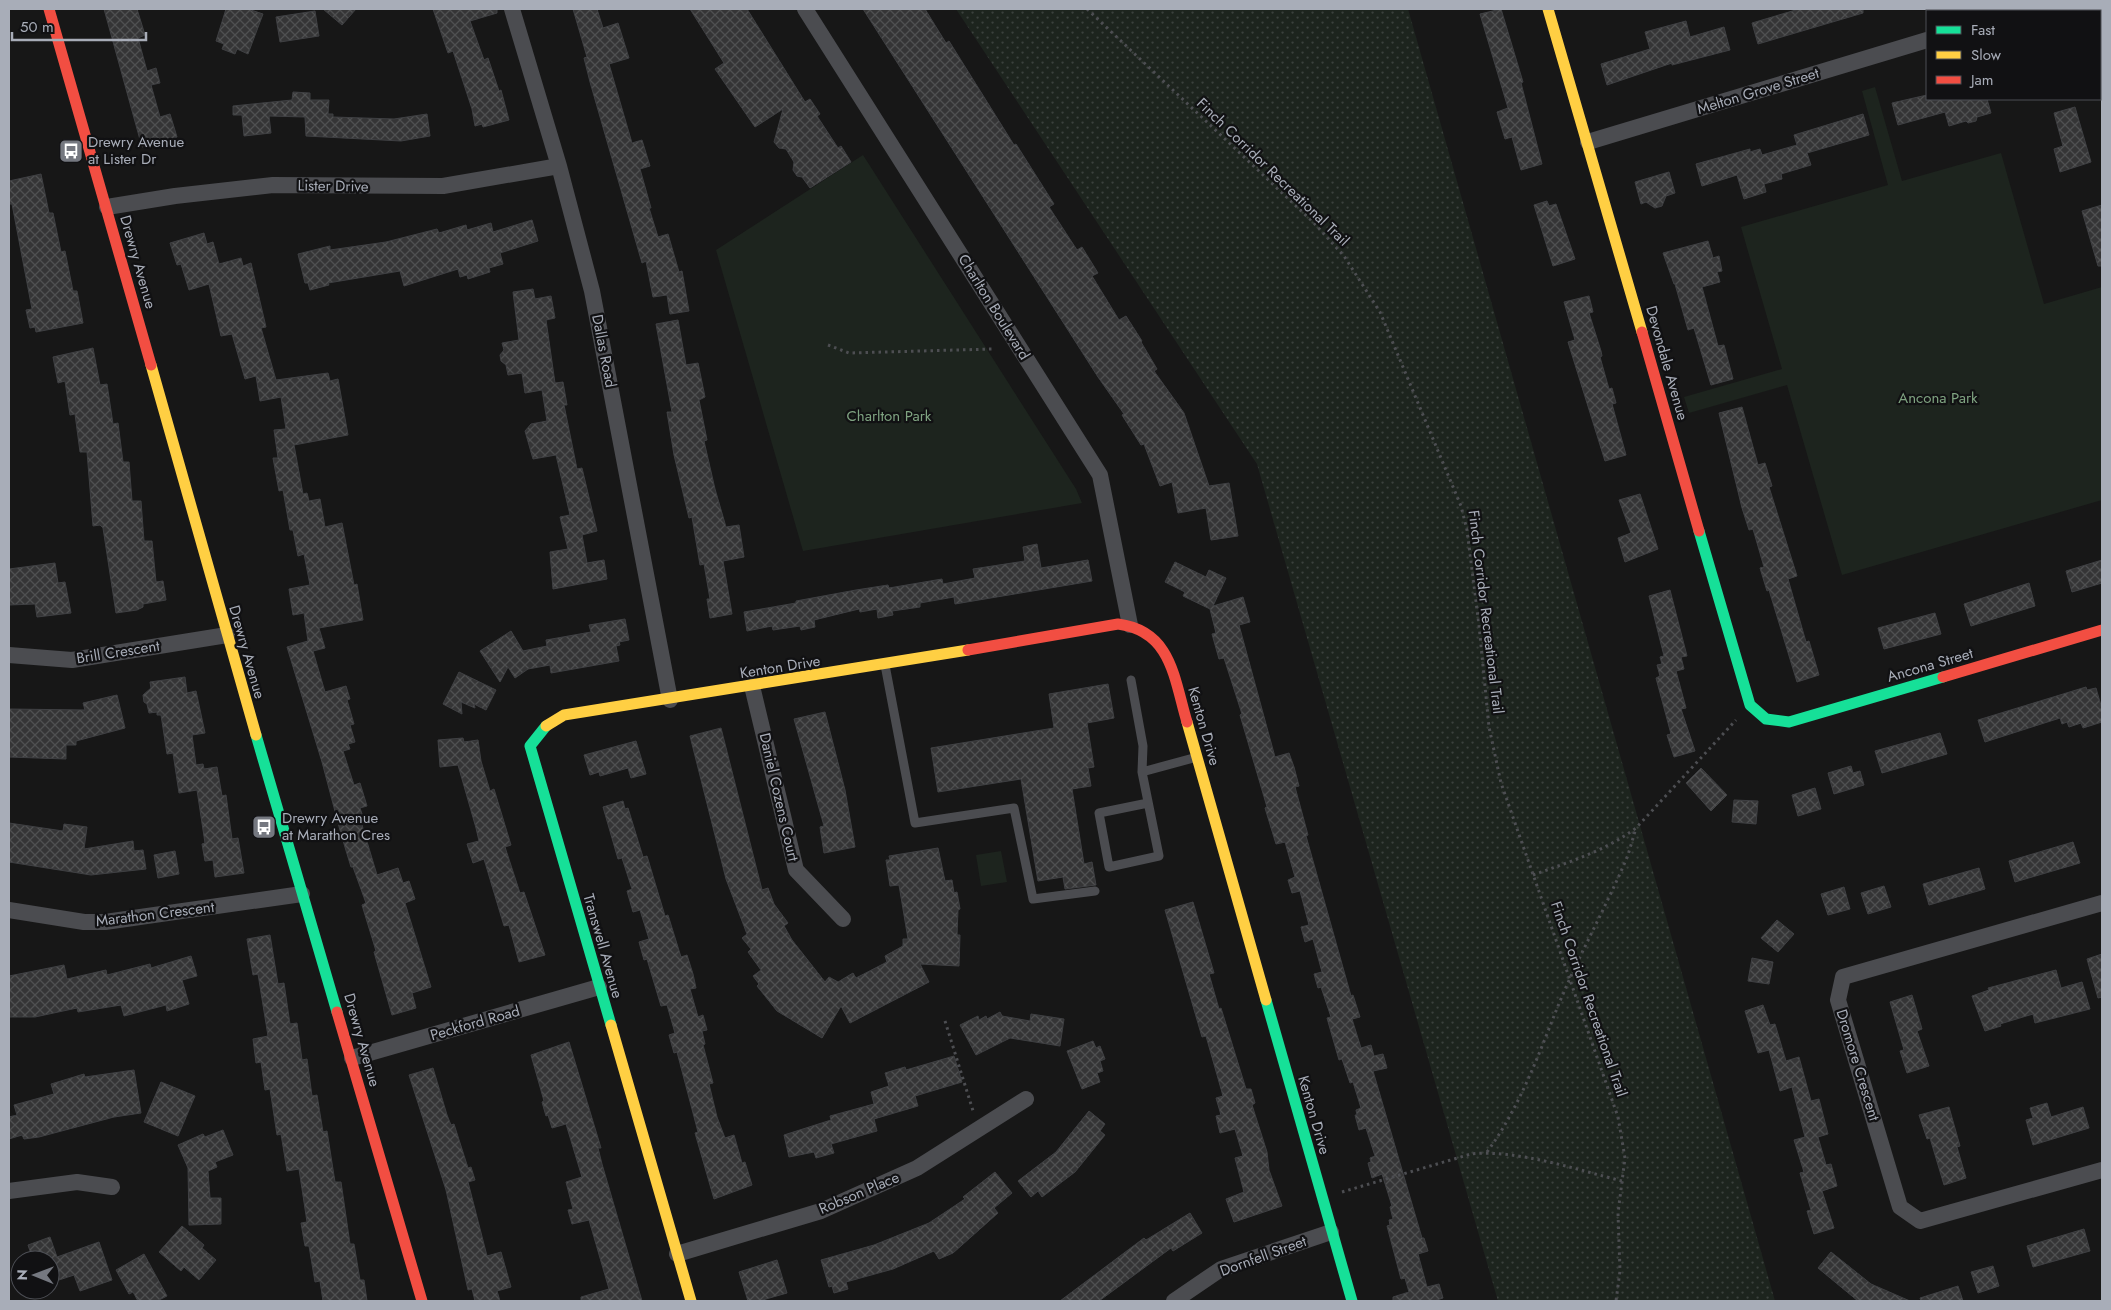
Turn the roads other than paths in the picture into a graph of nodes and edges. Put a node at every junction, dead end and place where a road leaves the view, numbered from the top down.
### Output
1 (49, 9) edge
2 (512, 9) edge
3 (805, 9) edge
4 (1548, 9) edge
5 (1926, 40) edge
6 (1588, 142) junction
7 (559, 166) junction
8 (108, 207) junction
9 (1130, 625) junction
10 (2102, 630) edge
11 (227, 635) junction
12 (9, 655) edge
13 (885, 665) junction
14 (1131, 680) dead end
15 (752, 686) junction
16 (670, 700) junction
17 (1766, 719) joint
18 (1197, 757) junction
19 (1142, 772) junction
20 (1148, 803) junction
21 (1095, 891) dead end
22 (302, 894) junction
23 (2102, 903) edge
24 (9, 910) edge
25 (843, 920) dead end
26 (599, 987) junction
27 (352, 1058) junction
28 (1026, 1099) dead end
29 (2102, 1170) edge
30 (112, 1187) dead end
31 (9, 1191) edge
32 (1331, 1232) junction
33 (677, 1254) junction
34 (422, 1301) edge
35 (691, 1301) edge
36 (1174, 1301) edge
37 (1352, 1301) edge

1 - 8 street, Drewry Avenue
2 - 7 street, Dallas Road
3 - 9 street, Charlton Boulevard
4 - 6 street, Devondale Avenue
5 - 6 street, Melton Grove Street
6 - 17 street, Devondale Avenue
7 - 8 street, Lister Drive
7 - 16 street, Dallas Road
8 - 11 street, Drewry Avenue
9 - 13 street, Kenton Drive
9 - 18 street, Kenton Drive
10 - 17 street, Ancona Street
11 - 12 street, Brill Crescent
11 - 22 street, Drewry Avenue
13 - 15 street, Kenton Drive
13 - 21 lane
14 - 19 lane
15 - 16 street, Kenton Drive
15 - 25 street, Daniel Cozens Court
16 - 26 street, Transwell Avenue
18 - 19 lane
18 - 32 street, Kenton Drive
19 - 20 lane
20 - 20 lane
22 - 24 street, Marathon Crescent
22 - 27 street, Drewry Avenue
23 - 29 street, Dromore Crescent
26 - 27 street, Peckford Road
26 - 33 street, Transwell Avenue
27 - 34 street, Drewry Avenue
28 - 33 street, Robson Place
30 - 31 street
32 - 36 street, Dornfell Street
32 - 37 street, Kenton Drive
33 - 35 street, Transwell Avenue

